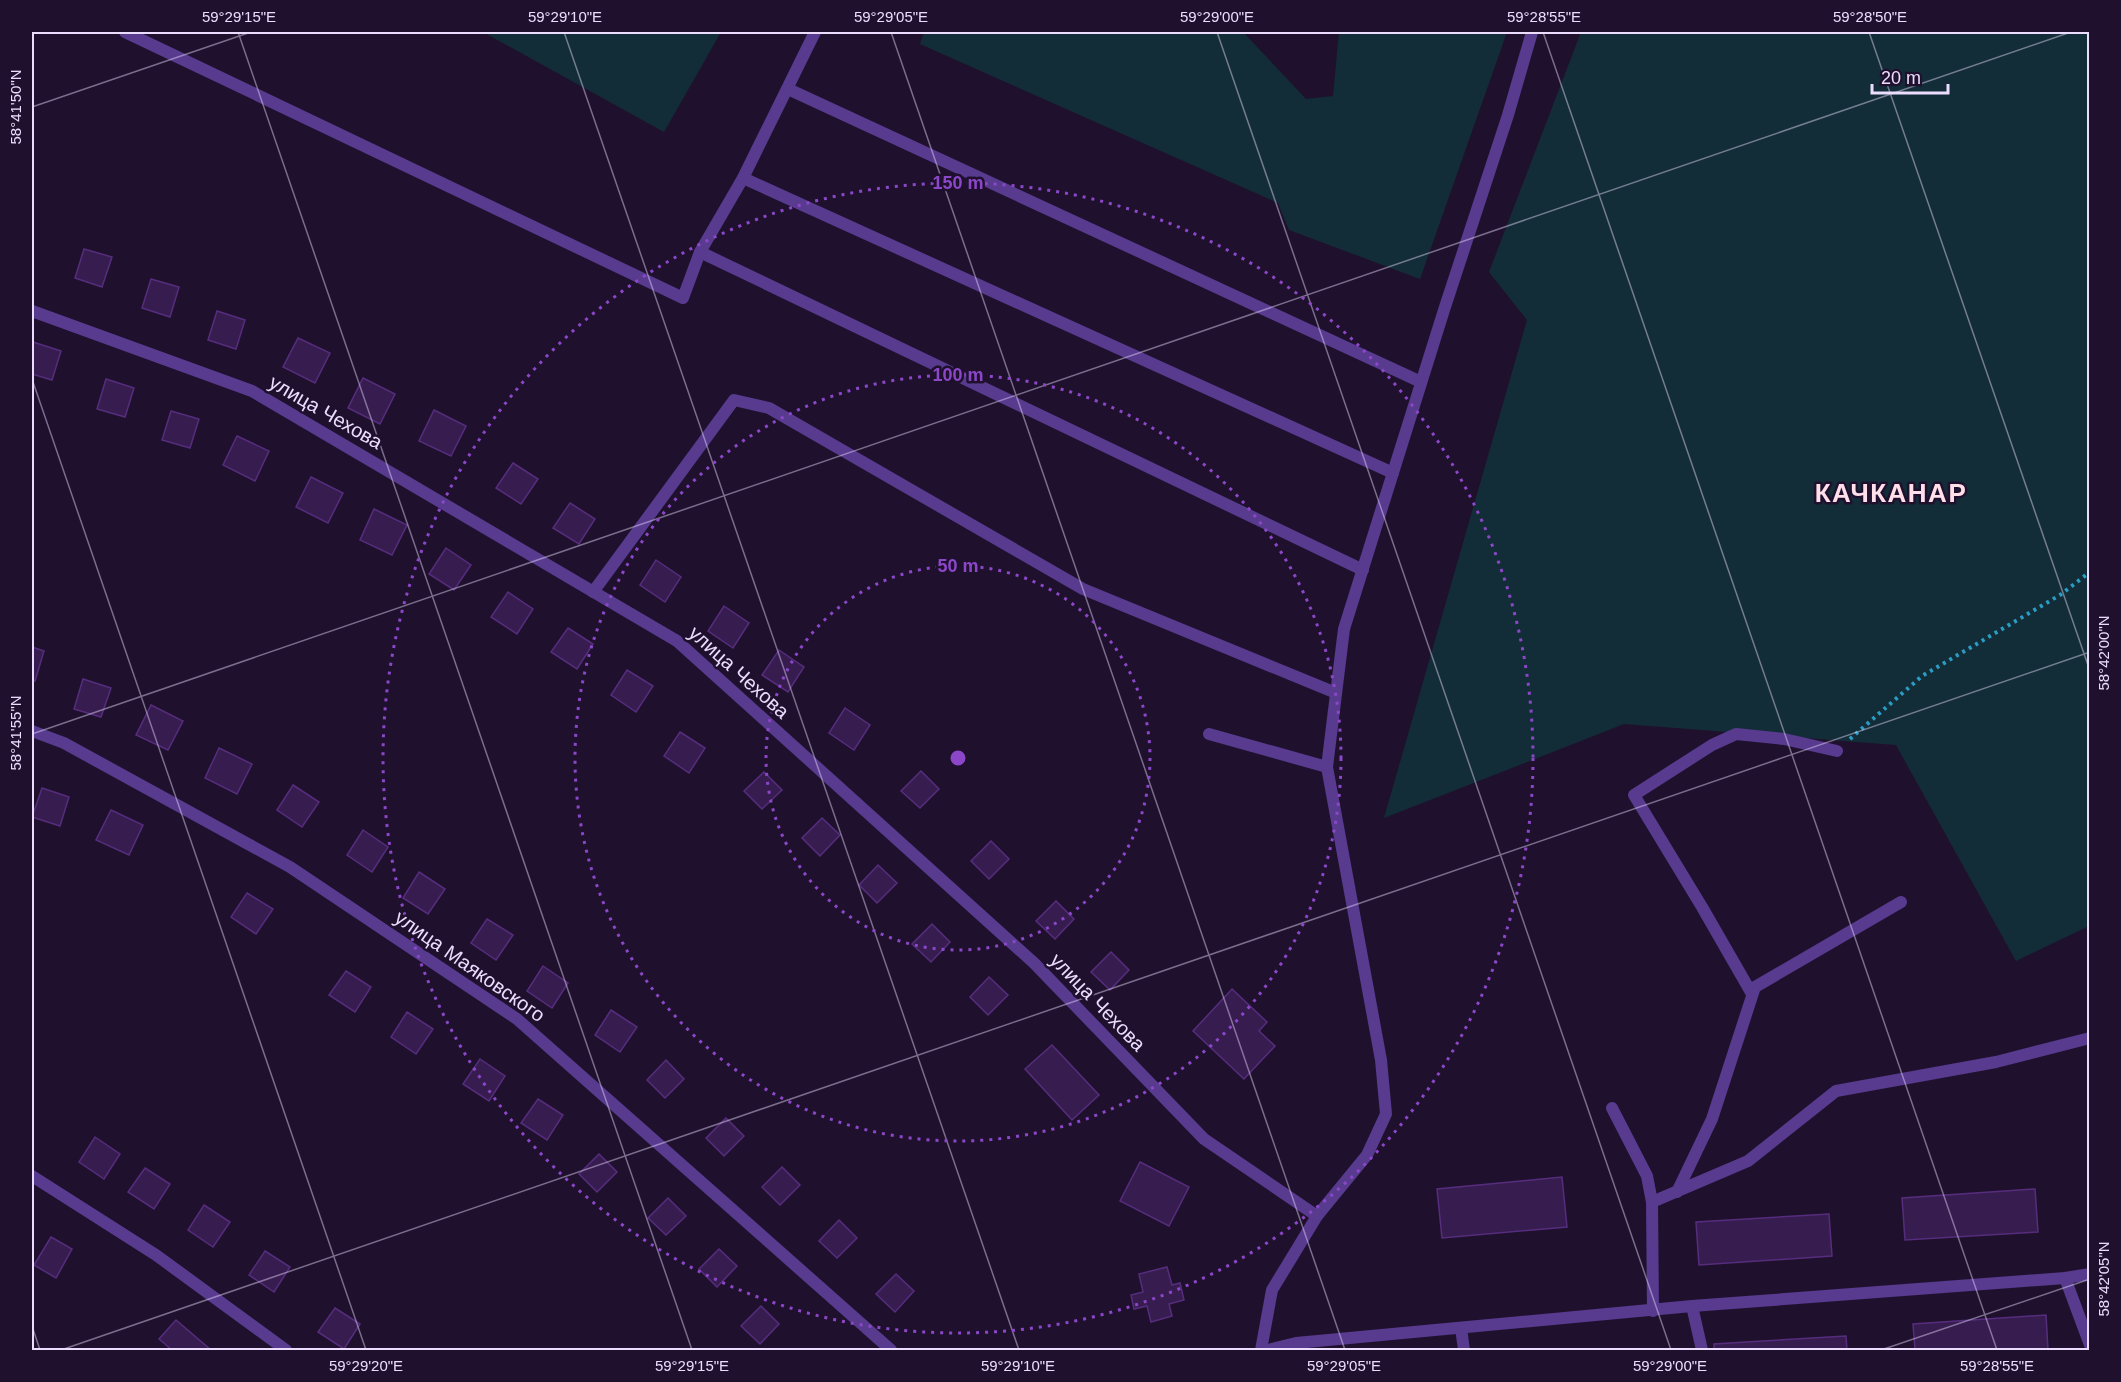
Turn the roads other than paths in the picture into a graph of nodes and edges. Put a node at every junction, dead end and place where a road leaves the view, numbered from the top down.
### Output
1 (125, 32) edge
2 (815, 32) edge
3 (1532, 32) edge
4 (788, 89) junction
5 (743, 177) junction
6 (700, 252) junction
7 (32, 311) edge
8 (1421, 382) junction
9 (1393, 473) junction
10 (1363, 570) junction
11 (593, 592) junction
12 (1336, 693) junction
13 (32, 731) edge
14 (1209, 734) dead end
15 (1837, 751) road end
16 (1327, 767) junction
17 (1901, 903) dead end
18 (1752, 994) junction
19 (2090, 1038) edge
20 (1612, 1108) dead end
21 (32, 1176) edge
22 (1677, 1192) junction
23 (1652, 1202) junction
24 (1317, 1216) junction
25 (2090, 1274) edge
26 (2065, 1278) junction
27 (1692, 1306) junction
28 (1653, 1311) junction
29 (1461, 1328) junction
30 (2090, 1345) edge
31 (286, 1350) edge
32 (891, 1350) edge
33 (1261, 1350) edge
34 (1268, 1350) edge
35 (1464, 1350) edge
36 (1701, 1350) edge

1 - 6 street
2 - 4 street
3 - 8 street
4 - 5 street
4 - 8 street
5 - 6 street
5 - 9 street
6 - 10 street
7 - 11 street, улица Чехова
8 - 9 street
9 - 10 street
10 - 12 street
11 - 12 street
11 - 24 street, улица Чехова
12 - 16 street
13 - 32 street, улица Маяковского
14 - 16 street
15 - 18 street
16 - 24 street
17 - 18 street
18 - 22 street
19 - 22 street
20 - 23 street
21 - 31 street
22 - 23 street
23 - 28 street
24 - 33 street
25 - 26 street
26 - 27 street
26 - 30 street
27 - 28 street
27 - 36 street
28 - 29 street
29 - 34 street
29 - 35 street

